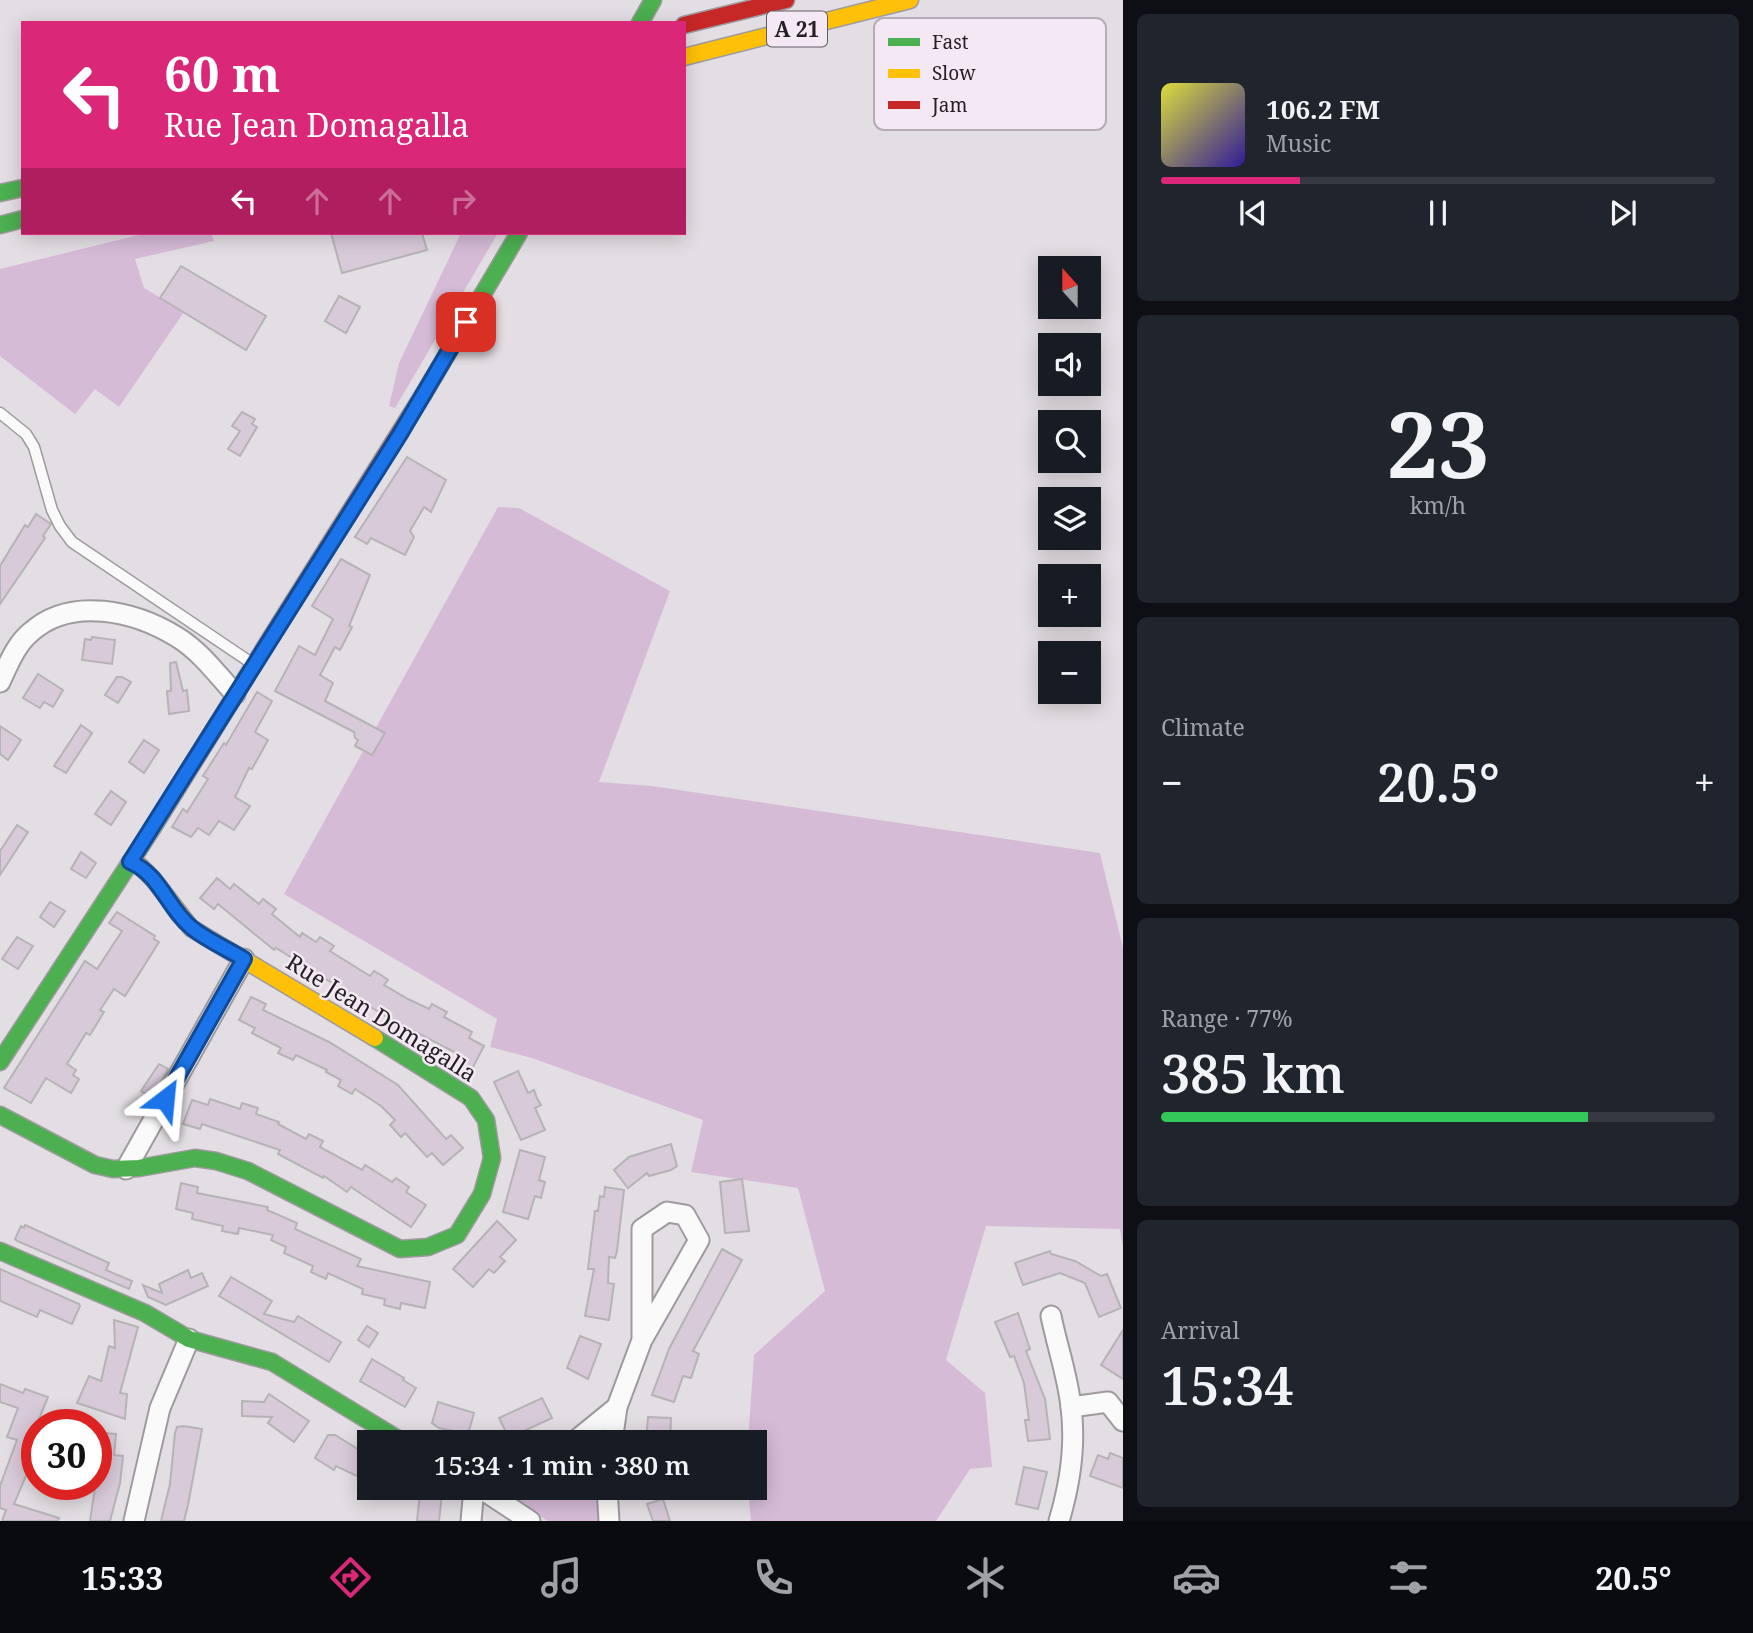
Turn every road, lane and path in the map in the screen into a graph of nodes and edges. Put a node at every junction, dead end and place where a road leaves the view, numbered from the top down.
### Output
1 (653, 0) edge
2 (786, 0) edge
3 (910, 0) edge
4 (641, 21) edge
5 (686, 25) edge
6 (686, 56) edge
7 (21, 188) edge
8 (0, 193) edge
9 (21, 220) edge
10 (0, 225) edge
11 (518, 235) edge
12 (0, 413) edge
13 (253, 665) junction
14 (0, 682) edge
15 (234, 694) junction
16 (130, 862) junction
17 (244, 959) junction
18 (0, 1062) edge
19 (0, 1115) edge
20 (126, 1169) junction
21 (0, 1251) edge
22 (1051, 1317) dead end
23 (190, 1339) junction
24 (642, 1340) junction
25 (617, 1407) junction
26 (1071, 1407) junction
27 (1123, 1421) edge
28 (383, 1430) edge
29 (589, 1430) edge
30 (614, 1430) edge
31 (473, 1500) edge
32 (498, 1500) edge
33 (608, 1500) edge
34 (134, 1521) edge
35 (471, 1521) edge
36 (530, 1521) edge
37 (609, 1521) edge
38 (1059, 1521) edge

1 - 4 main road
2 - 5 main road, A 21
3 - 6 main road, A 21
7 - 8 main road
9 - 10 main road
11 - 13 main road
12 - 13 lane
13 - 15 main road
14 - 15 street
15 - 16 main road
16 - 17 main road, Rue Jean Domagalla
16 - 18 main road
17 - 20 street
17 - 20 main road, Rue Jean Domagalla
19 - 20 main road, Rue Jean Domagalla
21 - 23 main road
22 - 26 street
23 - 28 main road
23 - 34 street
24 - 24 street
24 - 25 street
25 - 29 street
25 - 30 street
26 - 27 street
26 - 38 street
31 - 35 street
32 - 36 street
33 - 37 street

